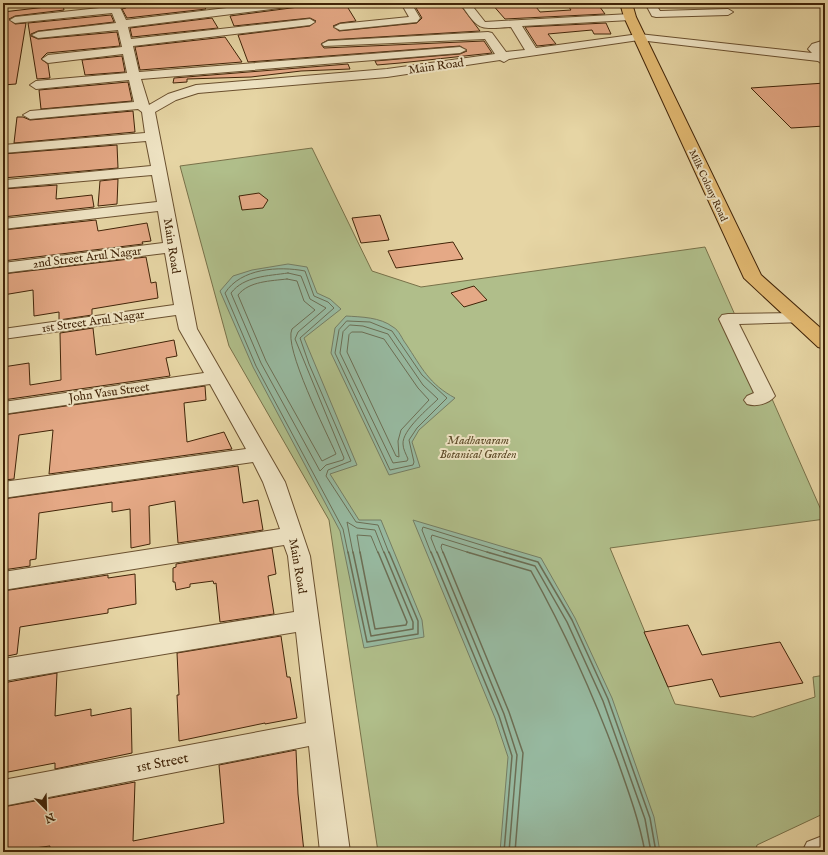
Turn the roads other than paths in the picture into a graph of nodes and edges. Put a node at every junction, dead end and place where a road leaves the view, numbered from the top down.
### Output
1 (295, 3) edge
2 (406, 3) edge
3 (465, 3) edge
4 (650, 3) edge
5 (722, 3) edge
6 (116, 5) edge
7 (628, 10) edge
8 (15, 20) dead end
9 (310, 22) dead end
10 (514, 23) junction
11 (122, 25) junction
12 (340, 27) dead end
13 (38, 35) dead end
14 (639, 38) junction
15 (825, 43) edge
16 (328, 44) dead end
17 (127, 46) junction
18 (501, 53) junction
19 (533, 53) junction
20 (48, 59) dead end
21 (823, 60) edge
22 (133, 76) junction
23 (36, 85) dead end
24 (145, 108) junction
25 (30, 115) dead end
26 (152, 136) junction
27 (3, 149) edge
28 (160, 170) junction
29 (6, 184) dead end
30 (165, 206) junction
31 (3, 224) edge
32 (172, 247) junction
33 (3, 268) edge
34 (183, 309) junction
35 (798, 318) junction
36 (3, 334) edge
37 (825, 342) edge
38 (215, 377) junction
39 (754, 400) dead end
40 (3, 408) edge
41 (259, 454) junction
42 (3, 490) edge
43 (293, 535) junction
44 (3, 581) edge
45 (306, 620) junction
46 (3, 670) edge
47 (321, 732) junction
48 (3, 793) edge
49 (825, 849) edge
50 (335, 852) edge
51 (817, 852) edge

1 - 11 street
2 - 12 street
3 - 10 street
4 - 5 street
6 - 8 street
6 - 11 street
7 - 10 street
7 - 14 main road, Milk Colony Road
9 - 17 street
10 - 19 street
11 - 13 street
11 - 17 street
14 - 19 street, Main Road
14 - 21 street, Main Road
14 - 35 main road, Milk Colony Road
15 - 21 street
16 - 18 street
17 - 20 street
17 - 22 street
18 - 19 street, Main Road
18 - 22 street
18 - 24 street, Main Road
22 - 23 street
22 - 24 street
24 - 25 street
24 - 26 street, Main Road
26 - 27 street
26 - 28 street, Main Road
28 - 29 street
28 - 30 street, Main Road
30 - 31 street
30 - 32 street, Main Road
32 - 33 street, 2nd Street Arul Nagar
32 - 34 street, Main Road
34 - 36 street, 1st Street Arul Nagar
34 - 38 street, Main Road
35 - 37 main road, Milk Colony Road
35 - 39 street
38 - 40 street, John Vasu Street
38 - 41 street, Main Road
41 - 42 street
41 - 43 street, Main Road
43 - 44 street
43 - 45 street, Main Road
45 - 46 street
45 - 47 street, Main Road
47 - 48 street, 1st Street
47 - 50 street, Main Road
49 - 51 street

